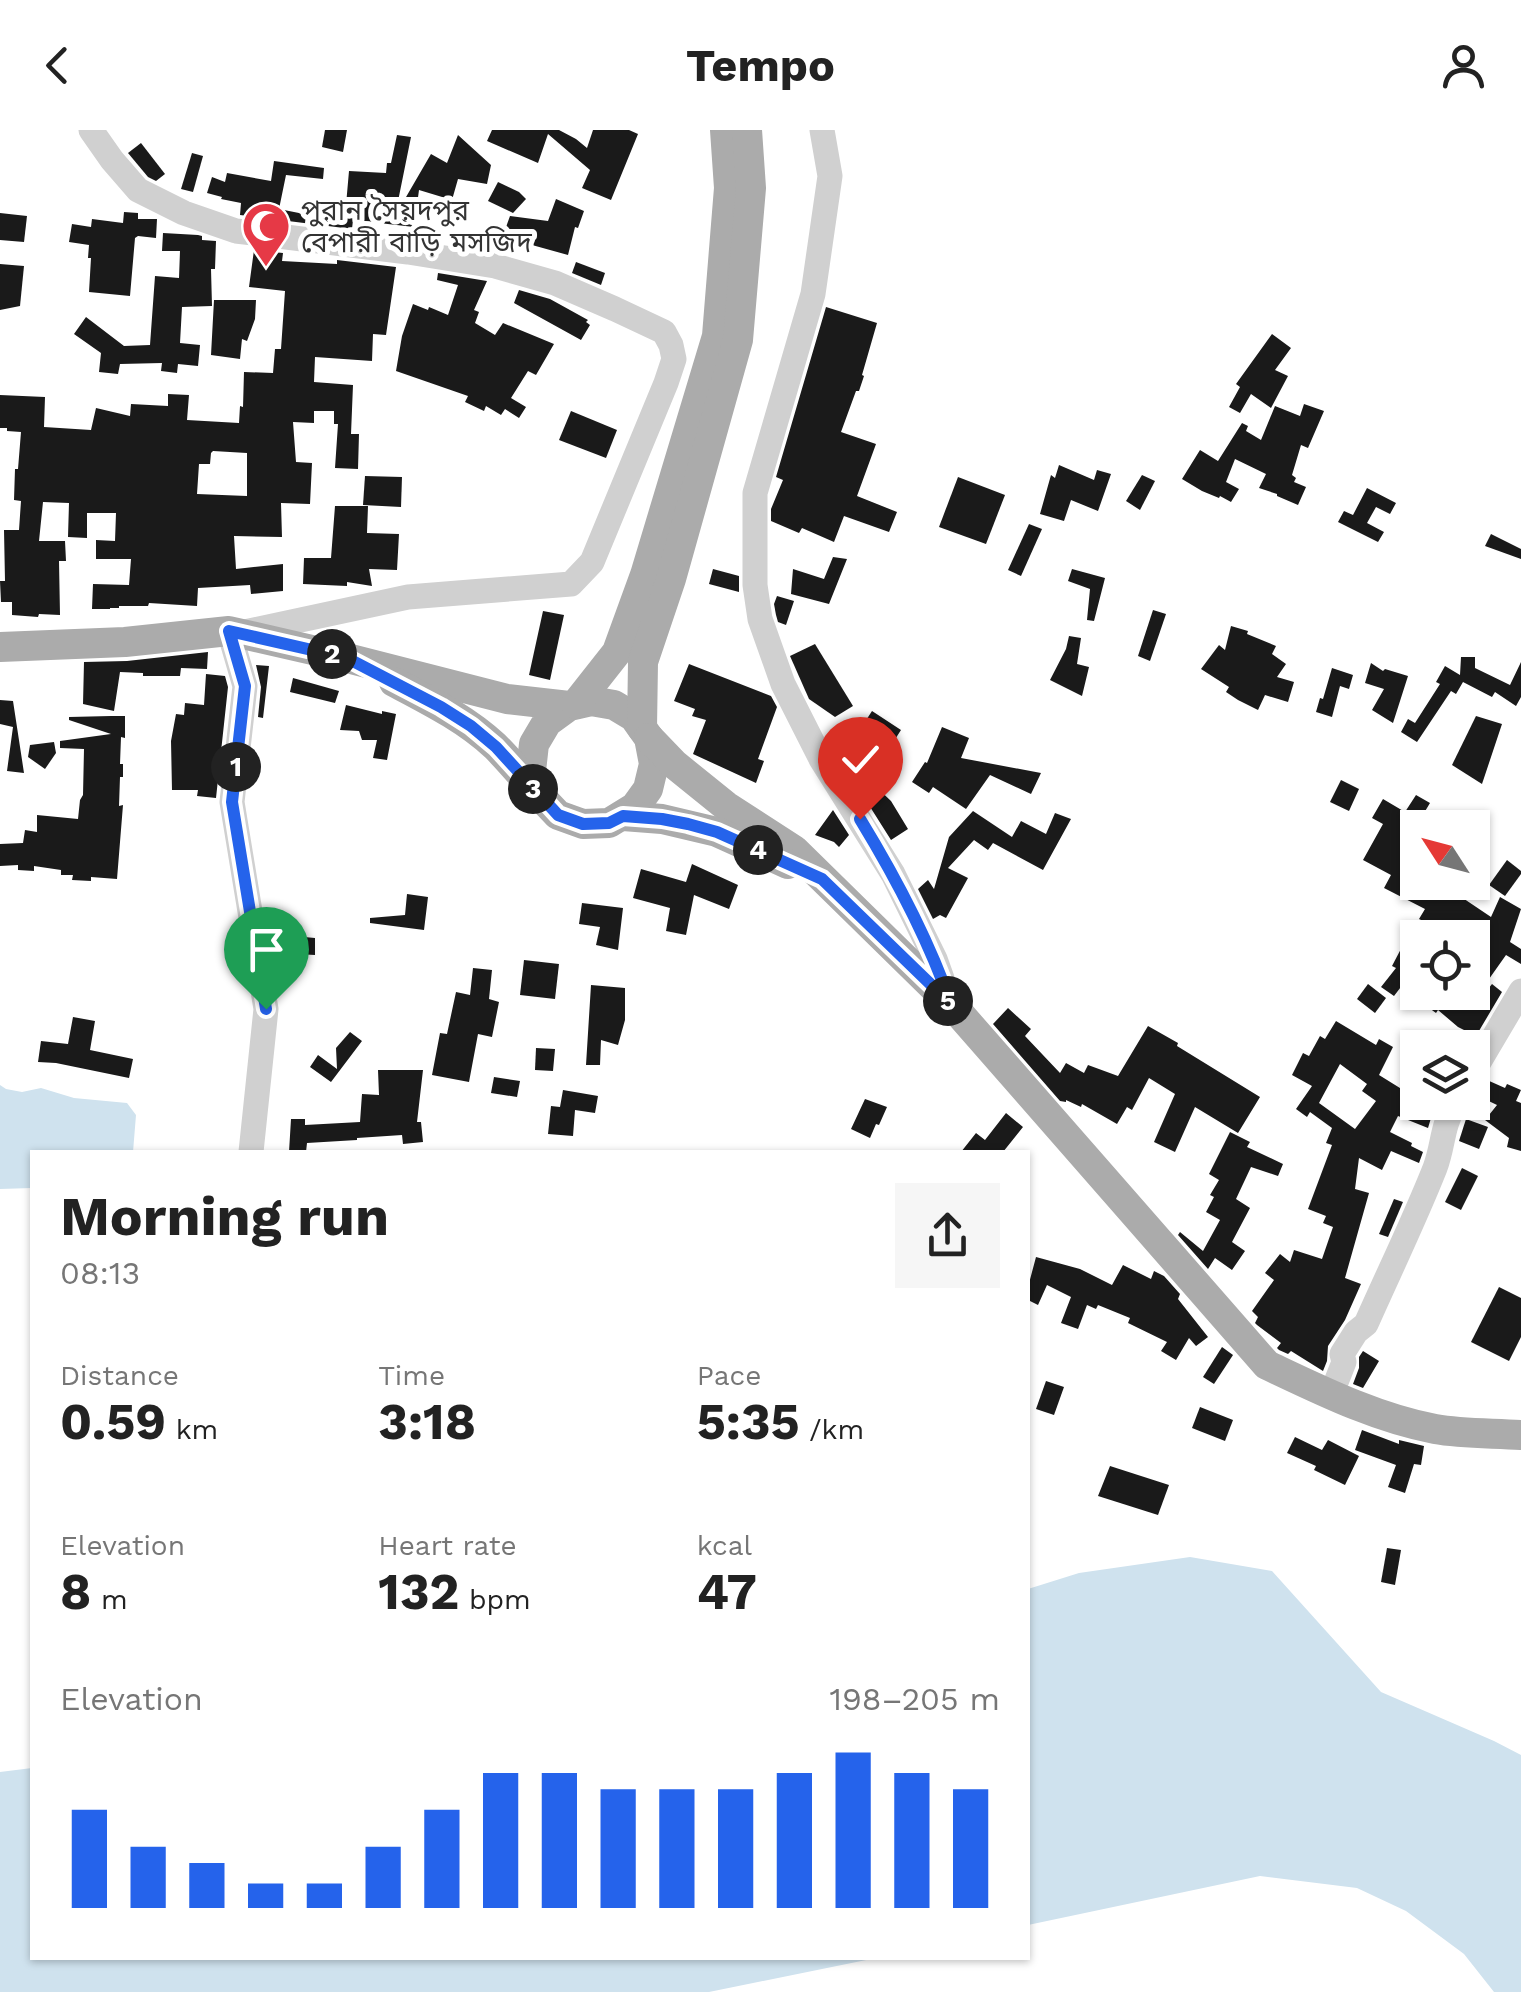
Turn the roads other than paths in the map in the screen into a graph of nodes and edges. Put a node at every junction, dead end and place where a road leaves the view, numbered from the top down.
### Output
1 (91, 130) edge
2 (725, 130) edge
3 (747, 130) edge
4 (822, 130) edge
5 (234, 632) junction
6 (0, 647) edge
7 (347, 658) junction
8 (572, 705) junction
9 (646, 733) junction
10 (540, 796) junction
11 (623, 816) junction
12 (822, 879) junction
13 (1521, 992) edge
14 (951, 1004) junction
15 (1490, 1044) edge
16 (1448, 1120) edge
17 (251, 1150) edge
18 (1331, 1395) junction
19 (1521, 1435) edge

1 - 5 street
2 - 8 main road
3 - 9 main road
4 - 14 street
5 - 6 main road
5 - 7 main road
5 - 17 street
7 - 8 main road
7 - 10 main road
8 - 9 main road
8 - 10 main road
9 - 11 main road
9 - 12 main road
10 - 11 main road
11 - 12 main road
12 - 14 main road
13 - 15 street
14 - 18 main road
16 - 18 street
18 - 19 main road

